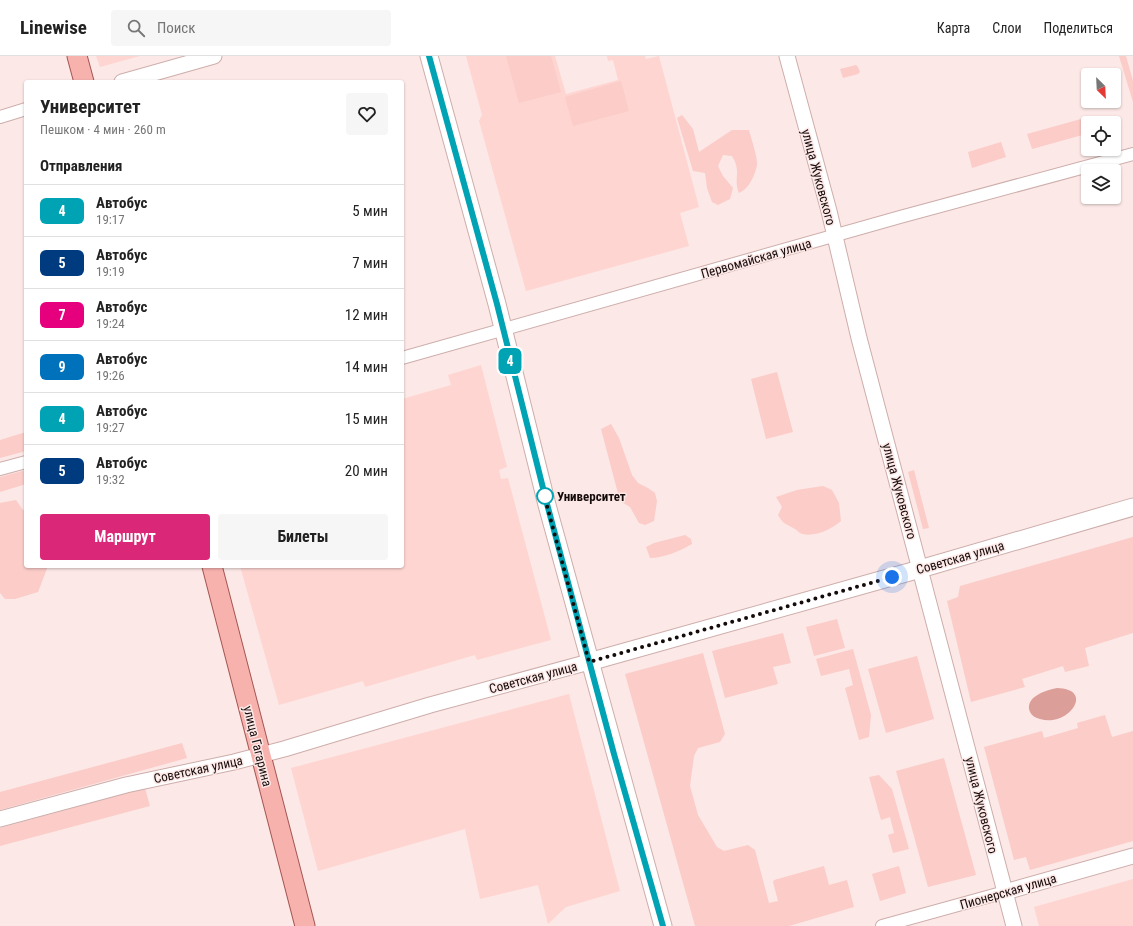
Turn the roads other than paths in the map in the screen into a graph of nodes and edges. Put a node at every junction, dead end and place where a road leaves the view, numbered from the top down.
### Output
1 (77, 56) edge
2 (214, 56) edge
3 (429, 56) edge
4 (787, 56) edge
5 (83, 80) edge
6 (129, 80) edge
7 (24, 110) edge
8 (0, 117) edge
9 (1133, 154) edge
10 (835, 236) junction
11 (503, 329) junction
12 (404, 357) edge
13 (24, 463) edge
14 (0, 469) edge
15 (1133, 507) edge
16 (213, 568) edge
17 (920, 569) junction
18 (589, 662) junction
19 (260, 755) junction
20 (0, 819) edge
21 (1133, 856) edge
22 (1005, 892) junction
23 (305, 926) edge
24 (663, 926) edge
25 (882, 926) edge
26 (1014, 926) edge

1 - 5 main road
2 - 6 street
3 - 11 main road
4 - 10 street, улица Жуковского
7 - 8 street
9 - 10 street, Первомайская улица
10 - 11 street, Первомайская улица
10 - 17 street, улица Жуковского
11 - 12 street, Первомайская улица
11 - 18 main road
13 - 14 street
15 - 17 main road, Советская улица
16 - 19 main road, улица Гагарина
17 - 18 main road, Советская улица
17 - 22 street, улица Жуковского
18 - 19 street, Советская улица
18 - 24 main road
19 - 20 street, Советская улица
19 - 23 main road, улица Гагарина
21 - 22 street, Пионерская улица
22 - 25 street, Пионерская улица
22 - 26 street, улица Жуковского

